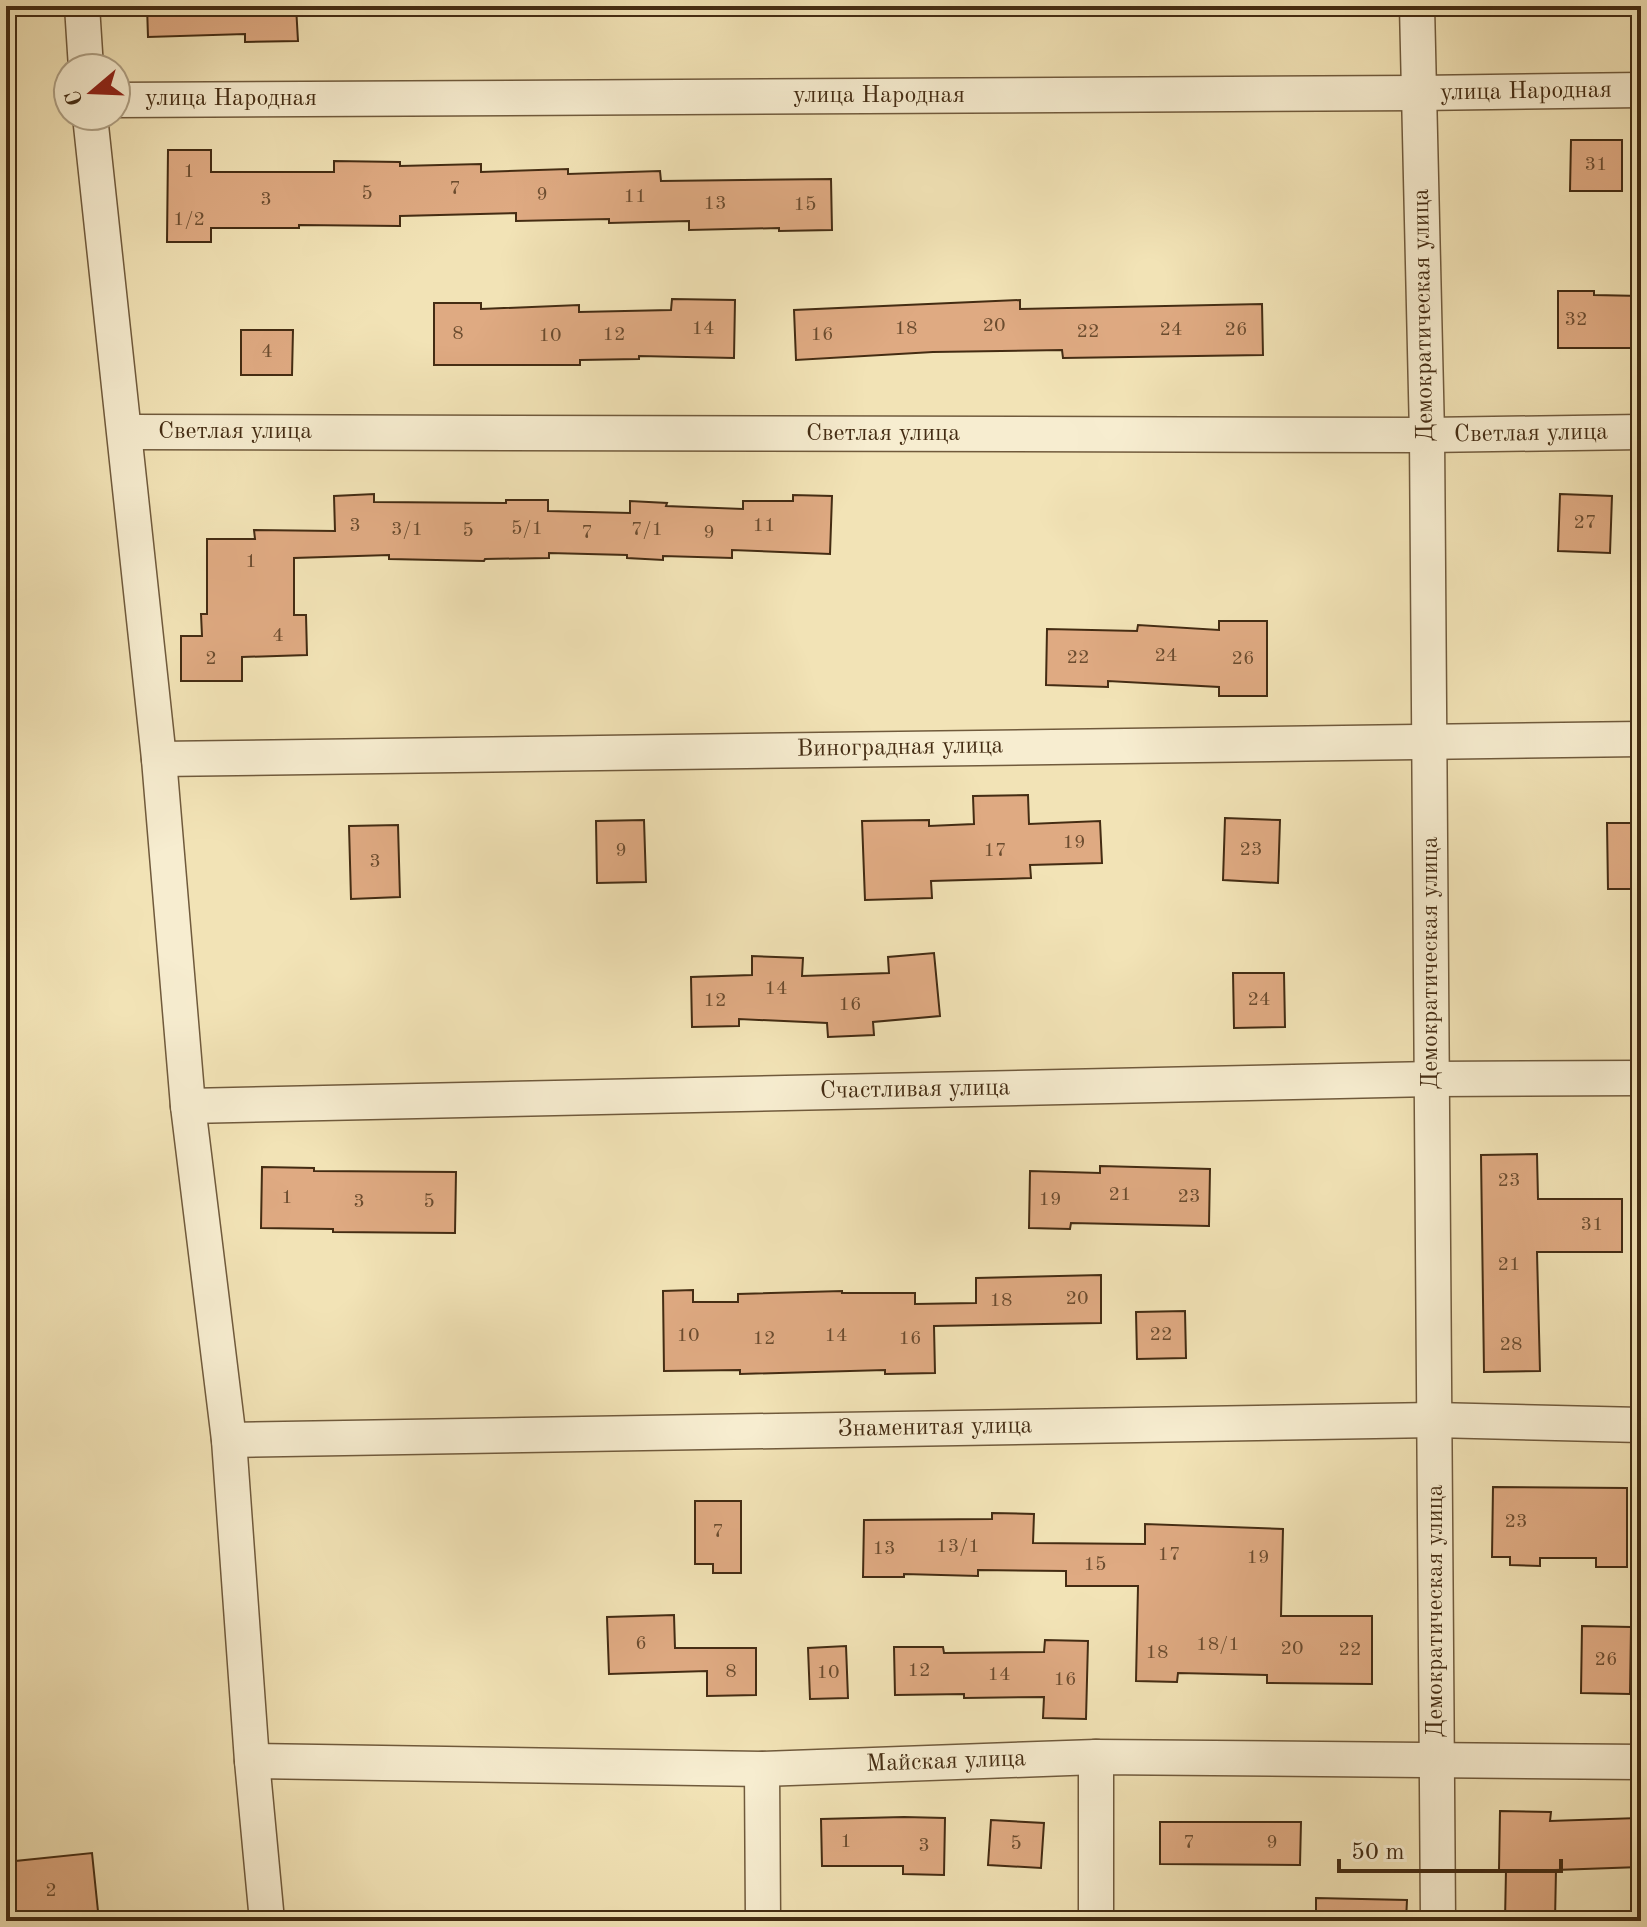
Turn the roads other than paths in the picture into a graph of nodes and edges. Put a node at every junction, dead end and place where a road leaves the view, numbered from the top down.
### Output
1 (82, 6) edge
2 (1417, 6) edge
3 (85, 52) edge
4 (1641, 90) edge
5 (1419, 93) junction
6 (132, 100) edge
7 (92, 132) edge
8 (126, 432) junction
9 (1641, 432) edge
10 (1427, 435) junction
11 (1641, 739) edge
12 (1430, 741) junction
13 (159, 759) junction
14 (1641, 1078) edge
15 (1432, 1079) junction
16 (188, 1106) junction
17 (1434, 1420) junction
18 (1641, 1425) edge
19 (229, 1440) junction
20 (1096, 1757) junction
21 (1437, 1760) junction
22 (252, 1761) junction
23 (1641, 1762) edge
24 (762, 1769) junction
25 (267, 1921) edge
26 (763, 1921) edge
27 (1096, 1921) edge
28 (1438, 1921) edge

1 - 3 street
2 - 5 street, Демократическая улица
4 - 5 street, улица Народная
5 - 6 street, улица Народная
5 - 10 street, Демократическая улица
7 - 8 street
8 - 10 street, Светлая улица
8 - 13 street
9 - 10 street, Светлая улица
10 - 12 street, Демократическая улица
11 - 12 street, Виноградная улица
12 - 13 street, Виноградная улица
12 - 15 street, Демократическая улица
13 - 16 street
14 - 15 street, Счастливая улица
15 - 16 street, Счастливая улица
15 - 17 street, Демократическая улица
16 - 19 street
17 - 18 street, Знаменитая улица
17 - 19 street, Знаменитая улица
17 - 21 street, Демократическая улица
19 - 22 street
20 - 21 street, Майская улица
20 - 24 street, Майская улица
20 - 27 street
21 - 23 street, Майская улица
21 - 28 street, Демократическая улица
22 - 24 street, Майская улица
22 - 25 street
24 - 26 street

